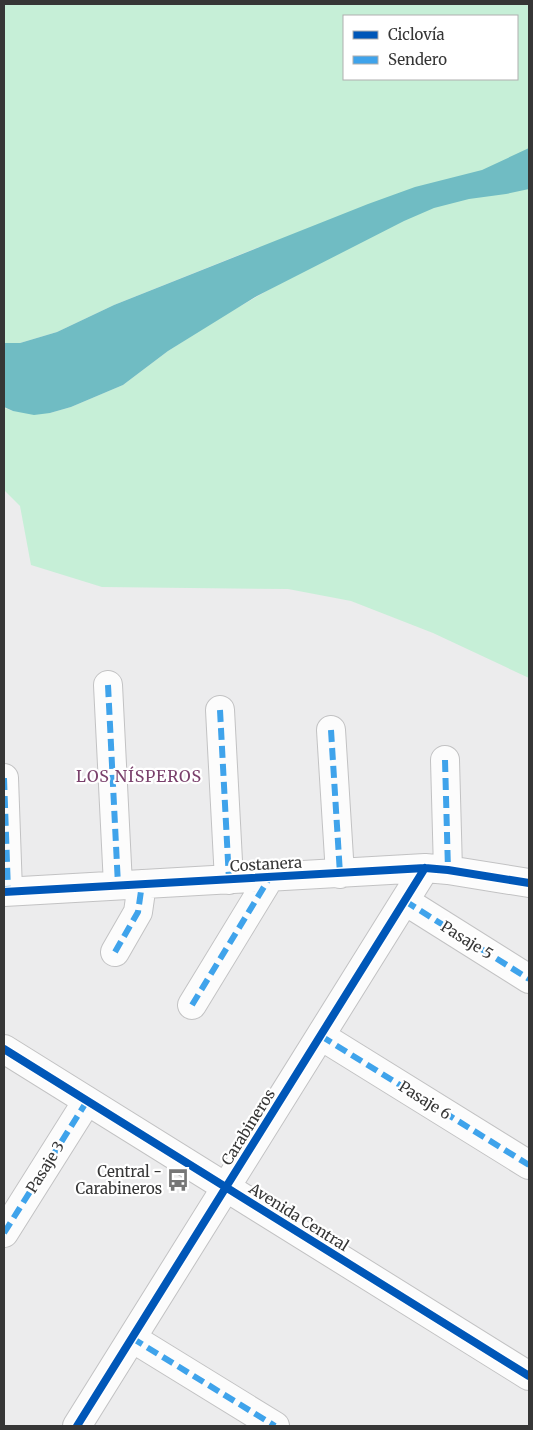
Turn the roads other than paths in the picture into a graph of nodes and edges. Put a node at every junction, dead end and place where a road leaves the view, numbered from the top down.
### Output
1 (108, 685) dead end
2 (220, 710) dead end
3 (331, 730) dead end
4 (445, 760) dead end
5 (4, 778) edge
6 (437, 869) junction
7 (340, 874) junction
8 (270, 877) junction
9 (229, 880) junction
10 (529, 883) edge
11 (130, 885) junction
12 (6, 892) edge
13 (405, 901) junction
14 (115, 952) dead end
15 (529, 979) edge
16 (192, 1005) dead end
17 (321, 1036) junction
18 (4, 1049) edge
19 (87, 1101) junction
20 (529, 1165) edge
21 (226, 1188) junction
22 (4, 1233) edge
23 (132, 1338) junction
24 (529, 1376) edge
25 (77, 1426) edge
26 (276, 1426) edge

1 - 11 street
2 - 9 street
3 - 7 street
4 - 6 street
5 - 12 street
6 - 7 street, Costanera
6 - 10 street, Costanera
6 - 13 street, Carabineros
7 - 8 street, Costanera
8 - 9 street, Costanera
8 - 16 street
9 - 11 street, Costanera
11 - 12 street, Costanera
11 - 14 street
13 - 15 street, Pasaje 5
13 - 17 street, Carabineros
17 - 20 street, Pasaje 6
17 - 21 street, Carabineros
18 - 19 street, Avenida Central
19 - 21 street, Avenida Central
19 - 22 street, Pasaje 3
21 - 23 street, Carabineros
21 - 24 street, Avenida Central
23 - 25 street, Carabineros
23 - 26 street

